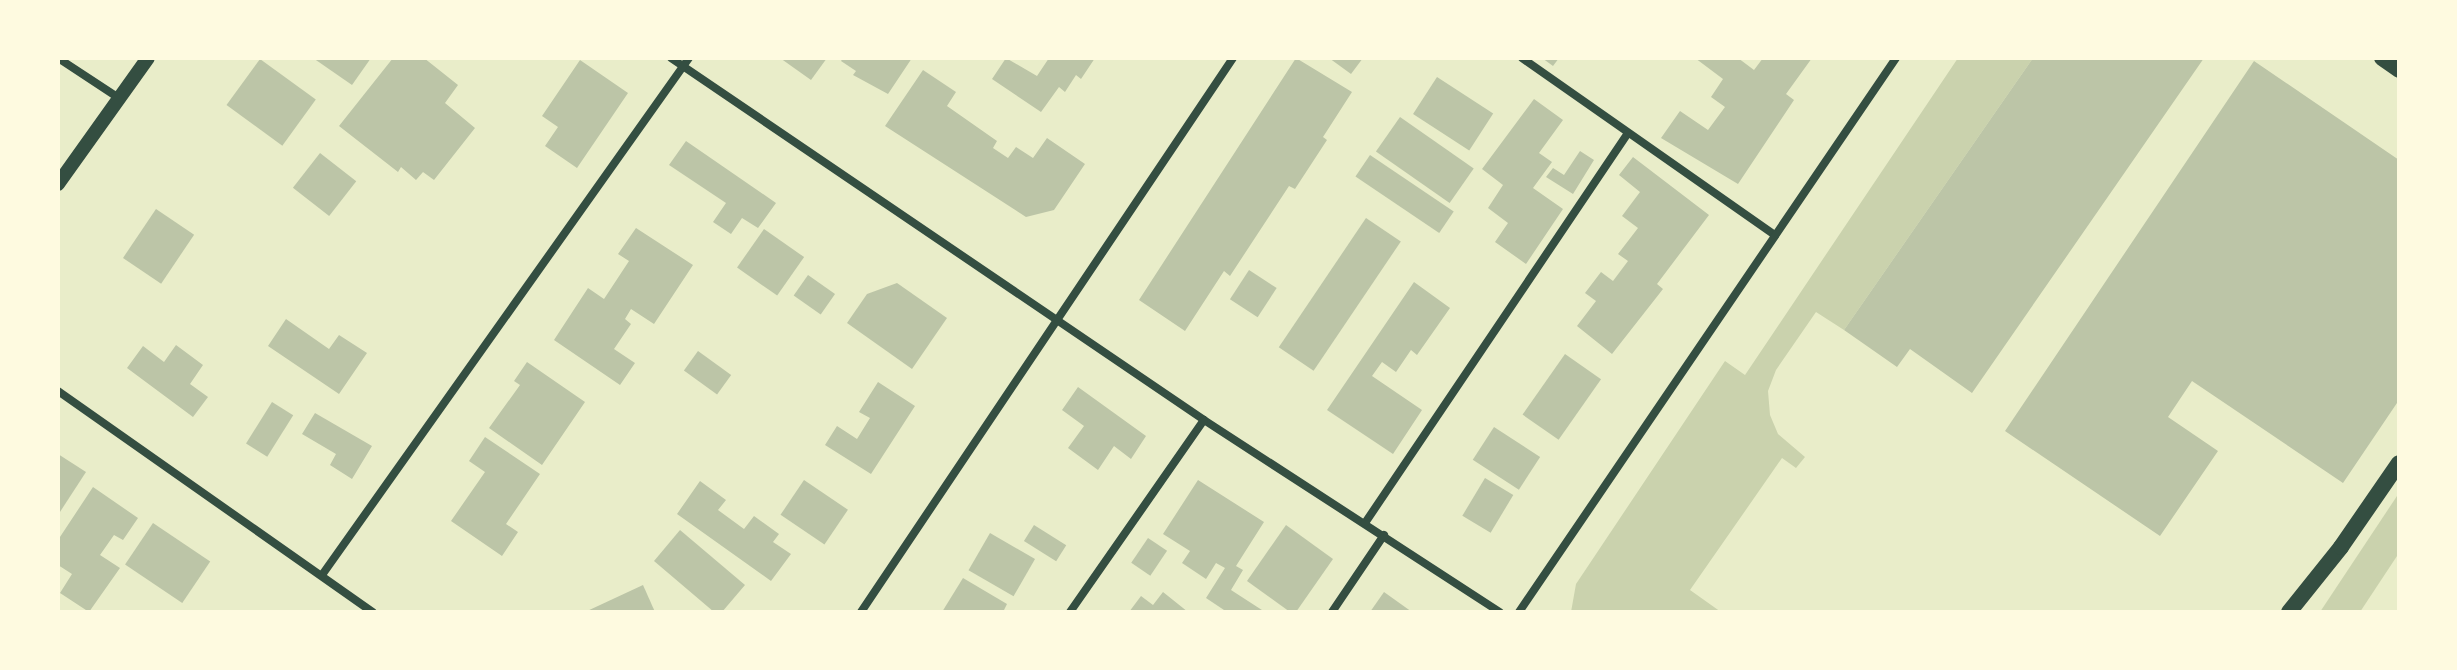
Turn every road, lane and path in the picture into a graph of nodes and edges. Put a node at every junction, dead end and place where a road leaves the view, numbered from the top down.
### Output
1 (58, 58) edge
2 (148, 58) edge
3 (671, 58) edge
4 (689, 58) edge
5 (1233, 58) edge
6 (1522, 58) edge
7 (1896, 58) edge
8 (2382, 58) edge
9 (683, 66) junction
10 (2399, 70) edge
11 (119, 98) junction
12 (1628, 133) junction
13 (58, 184) edge
14 (1775, 235) junction
15 (1058, 320) junction
16 (58, 391) edge
17 (1204, 420) junction
18 (2399, 463) edge
19 (1365, 523) junction
20 (1384, 535) junction
21 (322, 575) junction
22 (373, 612) edge
23 (861, 612) edge
24 (1070, 612) edge
25 (1332, 612) edge
26 (1500, 612) edge
27 (1519, 612) edge
28 (2289, 612) edge

1 - 11 street
2 - 11 street
3 - 9 street
4 - 9 street
5 - 15 street
6 - 12 street
7 - 14 street
8 - 10 main road
9 - 15 street
9 - 21 street
11 - 13 street
12 - 14 street
12 - 19 street
14 - 27 street
15 - 17 street
15 - 23 street
16 - 21 street
17 - 19 street
17 - 24 street
18 - 28 main road
19 - 20 street
20 - 25 street
20 - 26 street
21 - 22 street

